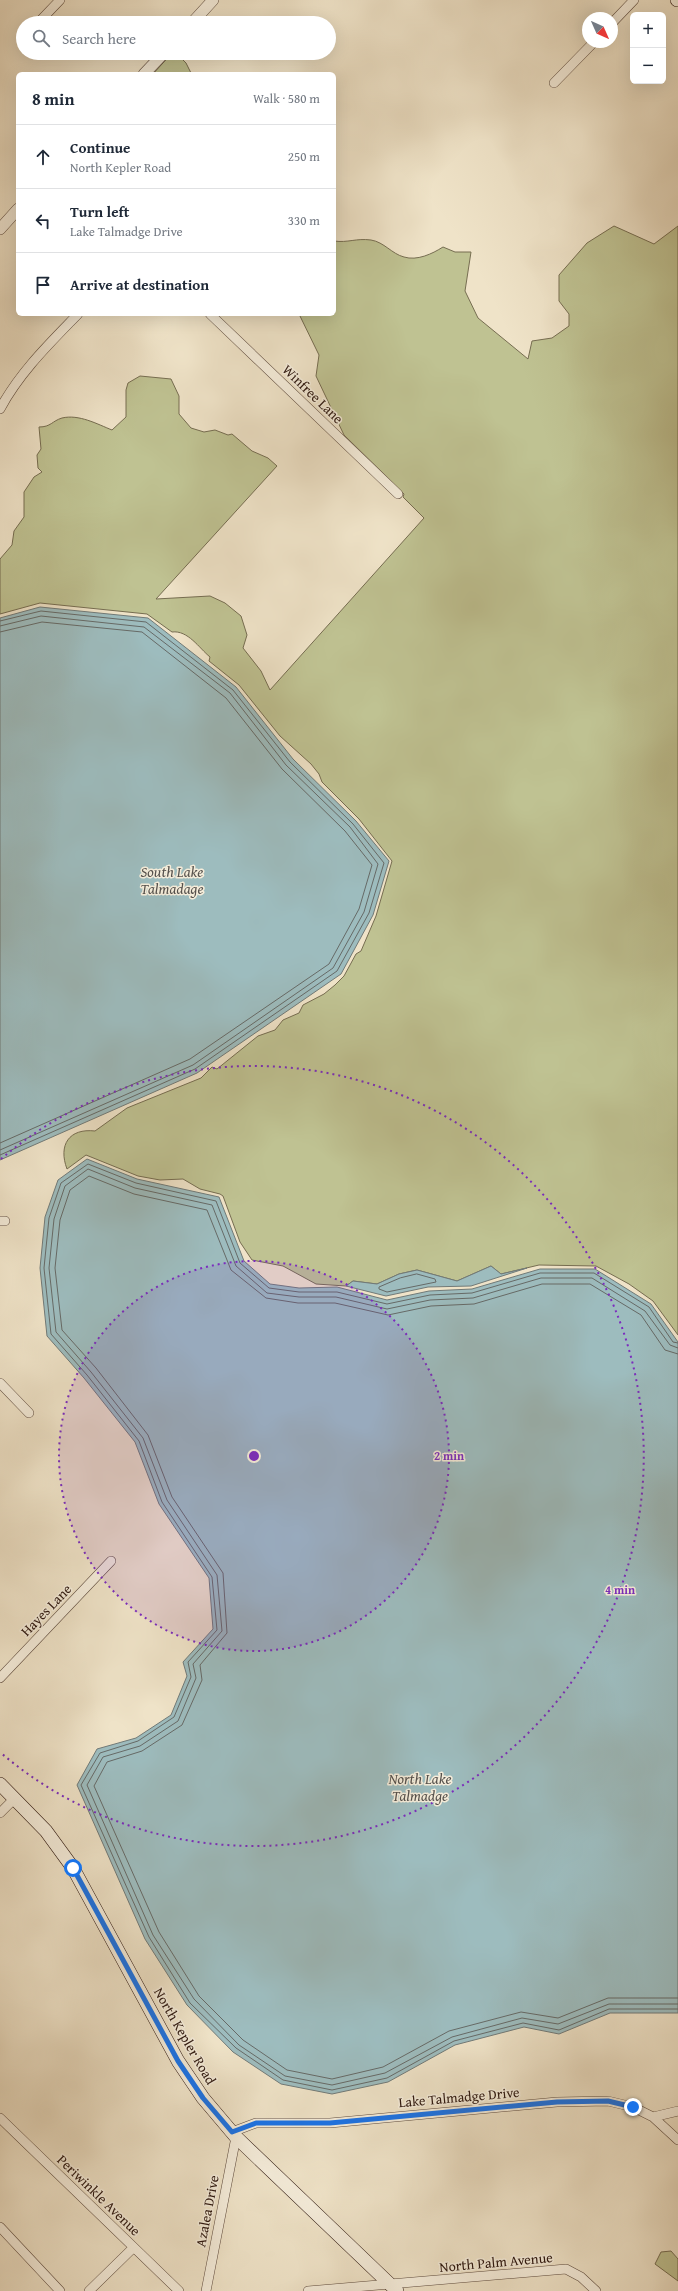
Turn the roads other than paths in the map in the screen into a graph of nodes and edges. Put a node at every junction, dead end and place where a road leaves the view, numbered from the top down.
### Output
1 (60, 0) edge
2 (213, 0) edge
3 (634, 0) edge
4 (45, 16) edge
5 (198, 16) edge
6 (618, 17) edge
7 (588, 48) edge
8 (157, 60) edge
9 (146, 72) edge
10 (554, 83) dead end
11 (16, 211) edge
12 (0, 229) edge
13 (76, 316) edge
14 (212, 316) edge
15 (0, 409) edge
16 (398, 494) dead end
17 (0, 1384) edge
18 (29, 1413) dead end
19 (112, 1561) dead end
20 (0, 1678) edge
21 (0, 1784) edge
22 (15, 1798) junction
23 (0, 1813) edge
24 (678, 2111) edge
25 (653, 2117) junction
26 (0, 2118) edge
27 (234, 2135) junction
28 (678, 2140) edge
29 (0, 2227) edge
30 (133, 2248) junction
31 (394, 2288) edge
32 (60, 2291) edge
33 (89, 2291) edge
34 (179, 2291) edge
35 (206, 2291) edge
36 (308, 2291) edge
37 (596, 2291) edge

1 - 4 street
2 - 5 street
3 - 6 street
7 - 10 street
8 - 9 street
11 - 12 street
13 - 15 street
14 - 16 street, Winfree Lane
17 - 18 street
19 - 20 street, Hayes Lane
21 - 22 main road, North Kepler Road
22 - 23 street
22 - 27 main road, North Kepler Road
24 - 25 street
25 - 27 street, Lake Talmadge Drive
25 - 28 street, Lake Talmadge Drive
26 - 30 street, Periwinkle Avenue
27 - 31 main road, North Kepler Road
27 - 35 street, Azalea Drive
29 - 32 street
30 - 33 street
30 - 34 street, Periwinkle Avenue
31 - 36 street, North Palm Avenue
31 - 37 street, North Palm Avenue

